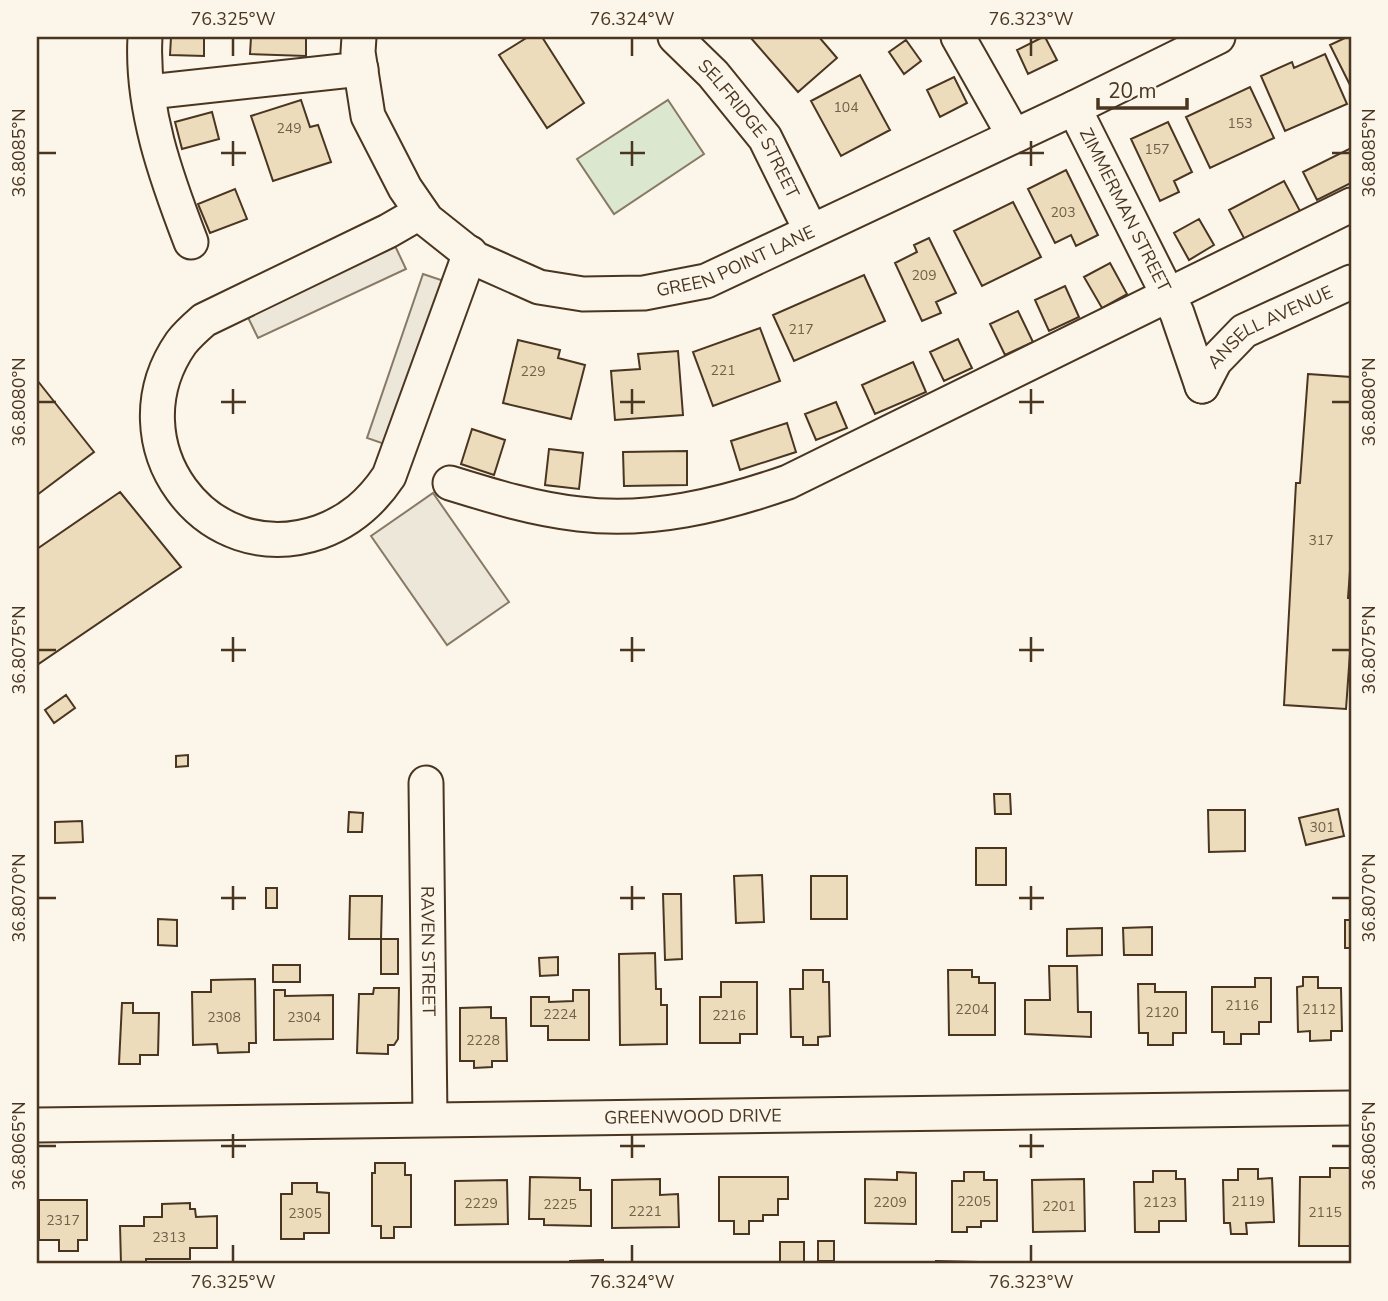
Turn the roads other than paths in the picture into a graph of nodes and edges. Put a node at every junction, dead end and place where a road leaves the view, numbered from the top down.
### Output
1 (145, 37) edge
2 (675, 37) edge
3 (958, 37) edge
4 (1209, 39) edge
5 (360, 53) edge
6 (149, 92) junction
7 (1074, 108) junction
8 (1014, 136) junction
9 (1351, 205) edge
10 (421, 212) junction
11 (811, 231) junction
12 (191, 242) dead end
13 (470, 253) junction
14 (1351, 282) edge
15 (1172, 304) junction
16 (1202, 386) joint
17 (450, 483) dead end
18 (426, 783) dead end
19 (1351, 1108) edge
20 (430, 1119) junction
21 (37, 1125) edge

1 - 6 street
2 - 11 street, SELFRIDGE STREET
3 - 8 street
4 - 7 street, GREEN POINT LANE
5 - 6 street
5 - 10 street, GREEN POINT LANE
6 - 12 street
7 - 8 street, GREEN POINT LANE
7 - 15 street, ZIMMERMAN STREET
8 - 11 street, GREEN POINT LANE
9 - 15 street
10 - 13 street, GREEN POINT LANE
10 - 13 street
11 - 13 street, GREEN POINT LANE
14 - 16 street, ANSELL AVENUE
15 - 16 street, ZIMMERMAN STREET
15 - 17 street
18 - 20 street, RAVEN STREET
19 - 20 street, GREENWOOD DRIVE
20 - 21 street, GREENWOOD DRIVE

